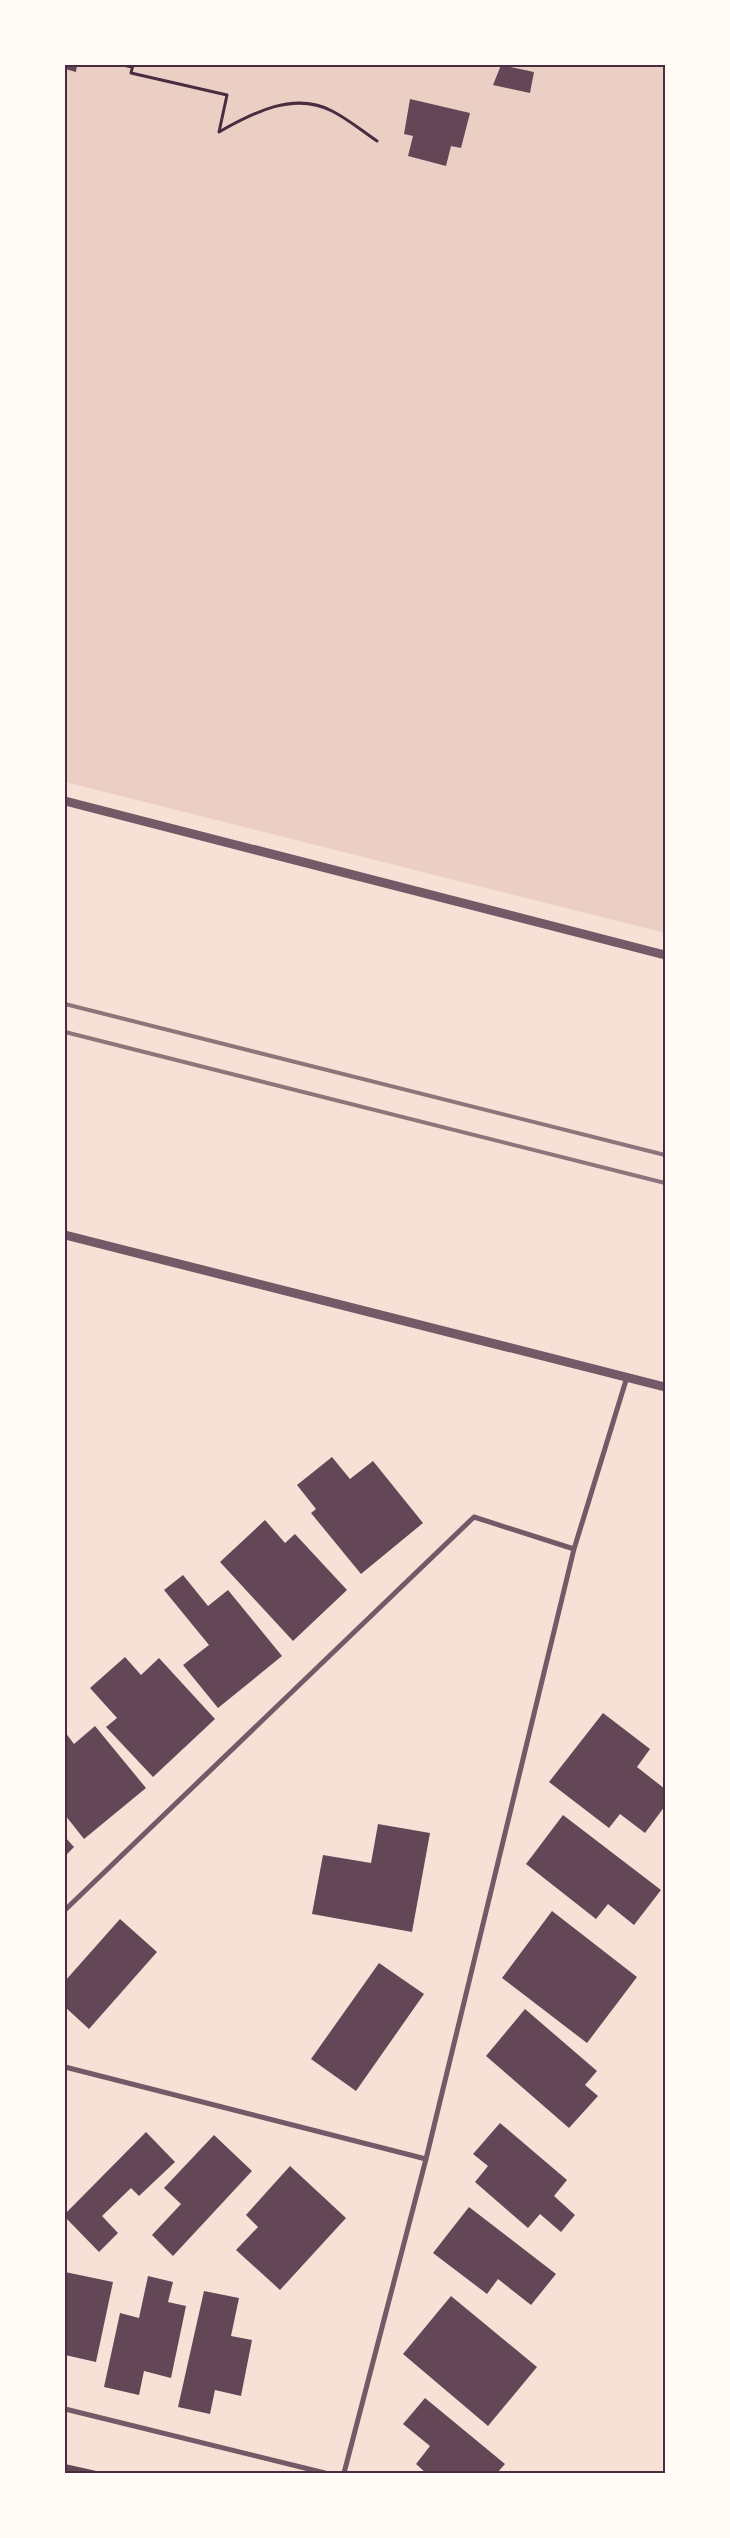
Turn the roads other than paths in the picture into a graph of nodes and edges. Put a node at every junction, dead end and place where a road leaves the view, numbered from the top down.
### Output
1 (65, 801) edge
2 (665, 955) edge
3 (65, 1235) edge
4 (627, 1377) junction
5 (665, 1387) edge
6 (574, 1549) junction
7 (65, 1910) edge
8 (65, 2067) edge
9 (426, 2159) junction
10 (65, 2409) edge
11 (325, 2473) edge
12 (344, 2473) edge

1 - 2 street
3 - 4 street
4 - 5 street
4 - 6 street
6 - 7 street
6 - 9 street
8 - 9 street
9 - 12 street
10 - 11 street

